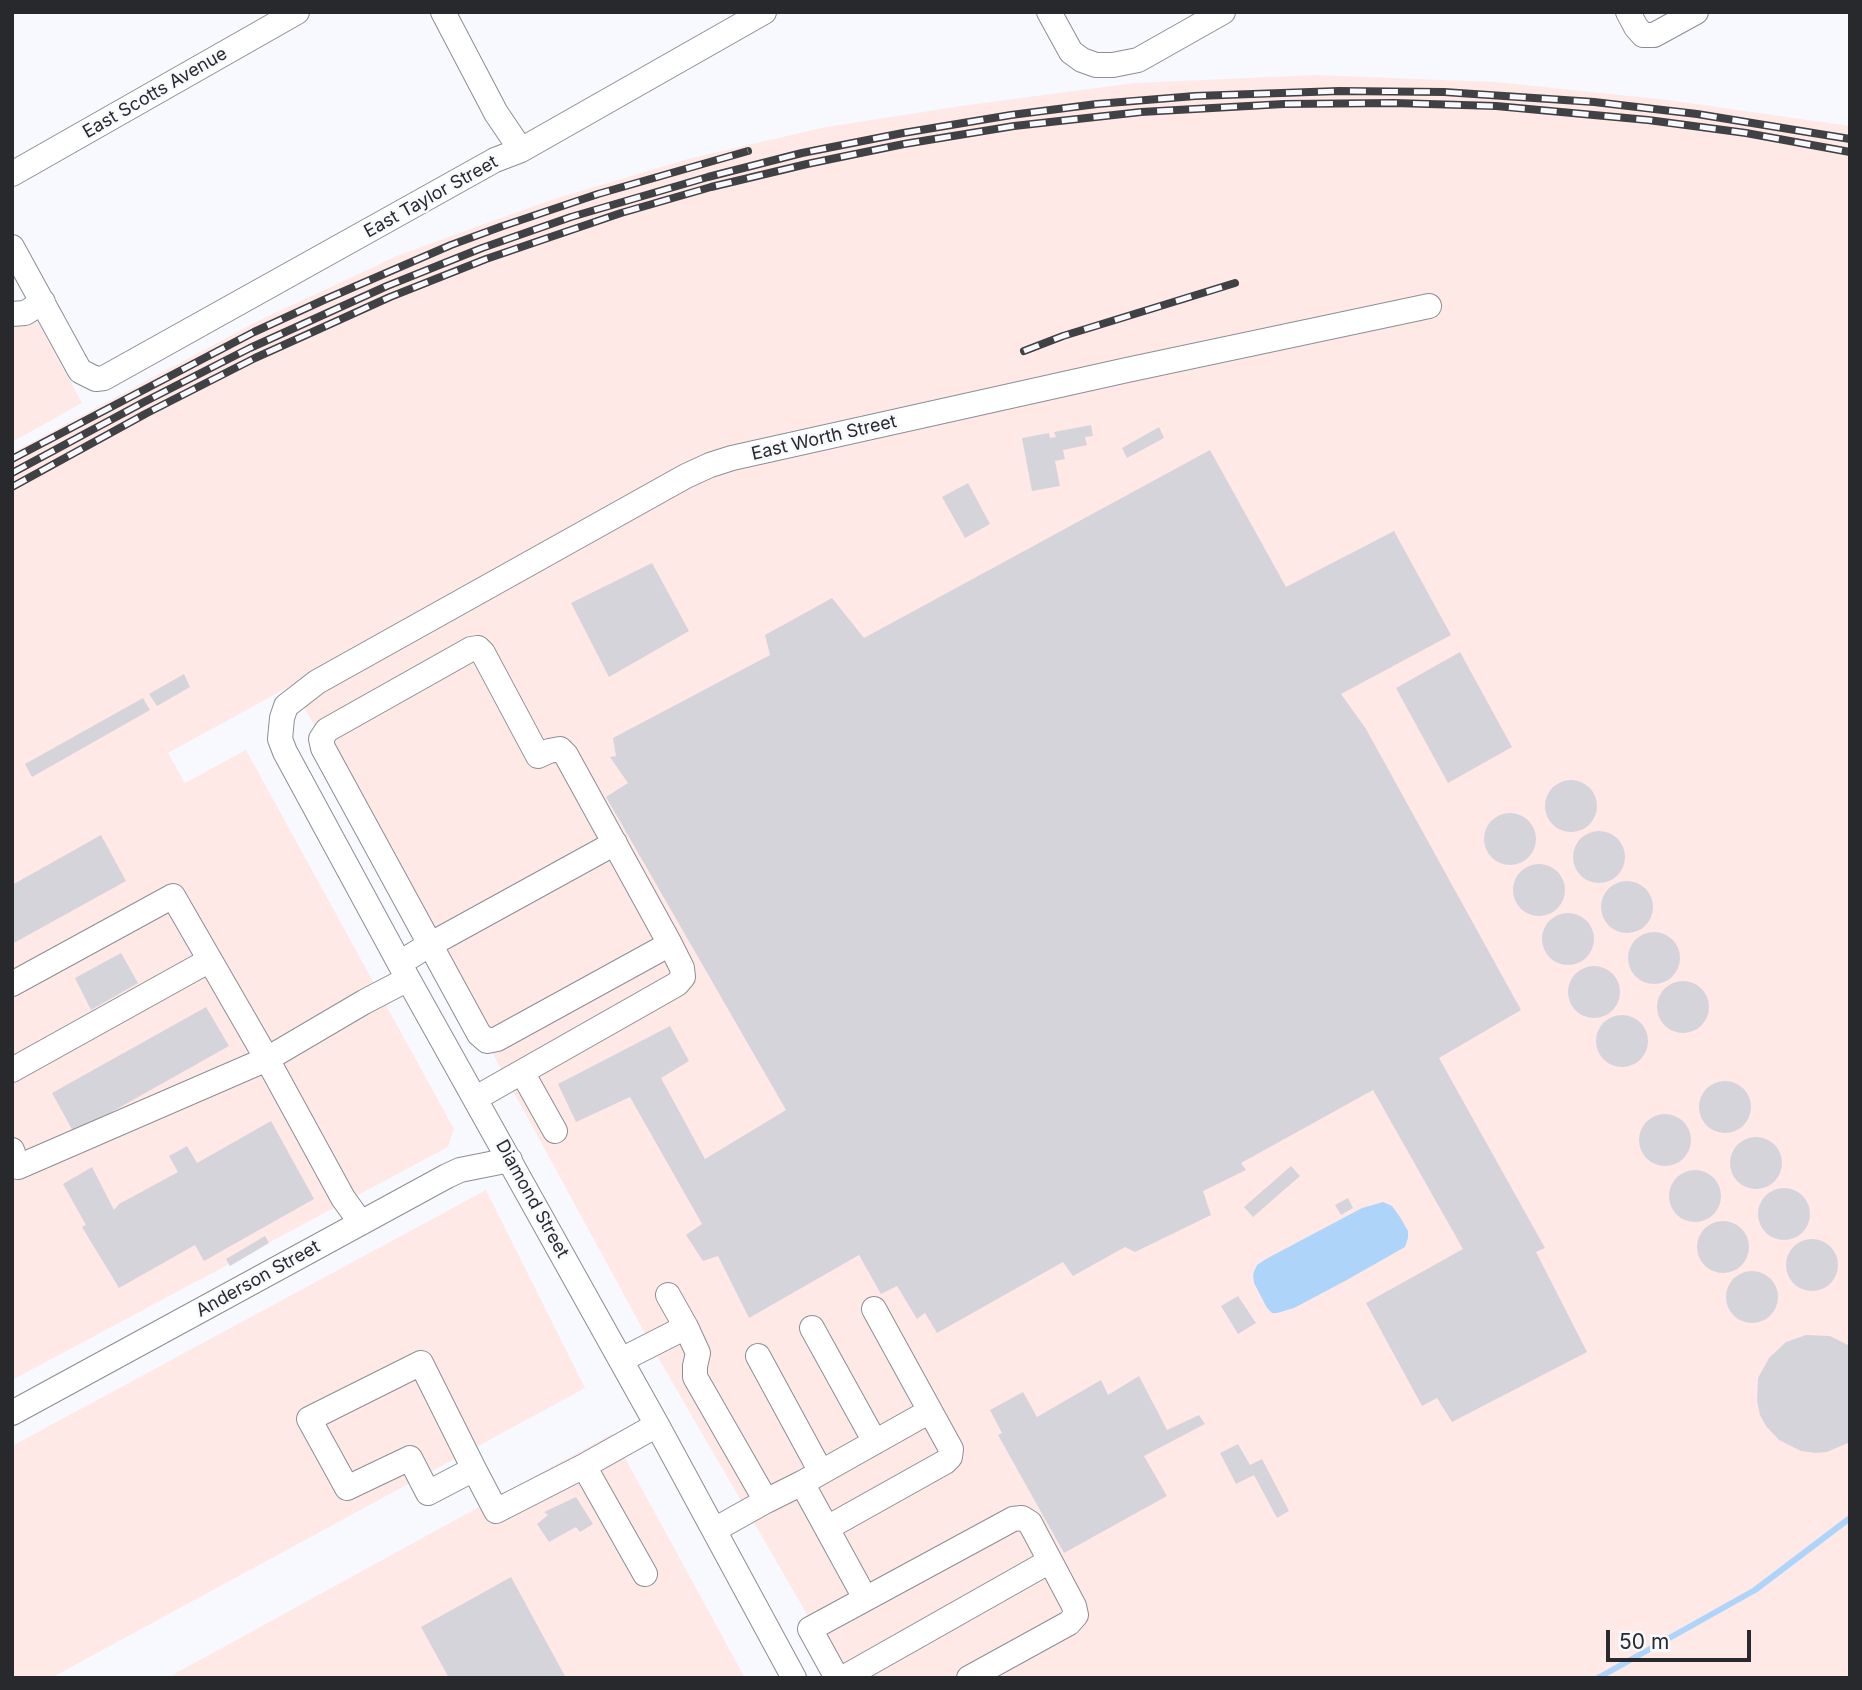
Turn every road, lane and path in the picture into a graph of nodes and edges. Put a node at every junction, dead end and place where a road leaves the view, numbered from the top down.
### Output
1 (297, 12) edge
2 (443, 12) edge
3 (764, 12) edge
4 (1049, 12) edge
5 (1223, 12) edge
6 (1628, 12) edge
7 (1696, 12) edge
8 (521, 150) junction
9 (12, 174) edge
10 (12, 247) edge
11 (43, 302) junction
12 (1429, 306) dead end
13 (12, 314) edge
14 (282, 718) joint
15 (615, 844) junction
16 (670, 944) junction
17 (430, 945) junction
18 (210, 960) junction
19 (404, 971) junction
20 (12, 984) edge
21 (594, 986) junction
22 (614, 1021) junction
23 (267, 1059) junction
24 (12, 1070) edge
25 (522, 1072) junction
26 (476, 1098) junction
27 (555, 1131) dead end
28 (12, 1150) edge
29 (510, 1160) junction
30 (361, 1223) junction
31 (668, 1295) dead end
32 (874, 1309) dead end
33 (686, 1327) junction
34 (811, 1328) dead end
35 (758, 1356) dead end
36 (621, 1360) junction
37 (15, 1407) edge
38 (930, 1412) junction
39 (657, 1425) junction
40 (875, 1442) junction
41 (584, 1466) junction
42 (474, 1469) junction
43 (812, 1477) junction
44 (766, 1501) junction
45 (827, 1528) junction
46 (714, 1530) junction
47 (1049, 1560) junction
48 (645, 1574) dead end
49 (865, 1598) junction
50 (810, 1629) junction
51 (777, 1647) junction
52 (794, 1678) edge
53 (840, 1678) edge
54 (969, 1678) edge

1 - 9 street, East Scotts Avenue
2 - 8 street
3 - 8 street, East Taylor Street
4 - 5 street
6 - 7 street
8 - 11 street, East Taylor Street
10 - 11 street
11 - 13 street
12 - 14 street, East Worth Street
14 - 19 street, Diamond Street
15 - 16 street
15 - 17 street
15 - 17 street
16 - 21 street
16 - 22 street
17 - 19 street
17 - 21 street
18 - 20 street
18 - 23 street
18 - 24 street
19 - 23 street
19 - 26 street, Diamond Street
21 - 22 street
22 - 25 street
23 - 28 street
23 - 30 street
25 - 26 street
25 - 27 street
26 - 29 street, Diamond Street
29 - 30 street, Anderson Street
29 - 36 street, Diamond Street
30 - 37 street, Anderson Street
31 - 33 street
32 - 38 street
33 - 36 street
33 - 44 street
34 - 40 street
35 - 43 street
36 - 39 street, Diamond Street
38 - 40 street
38 - 45 street
39 - 41 street
39 - 46 street, Diamond Street
40 - 43 street
41 - 42 street
41 - 48 street
42 - 42 street
43 - 44 street
43 - 45 street
44 - 46 street
45 - 49 street
46 - 51 street, Diamond Street
47 - 49 street
47 - 53 street
47 - 54 street
49 - 50 street
50 - 51 street
50 - 53 street
51 - 52 street, Diamond Street

